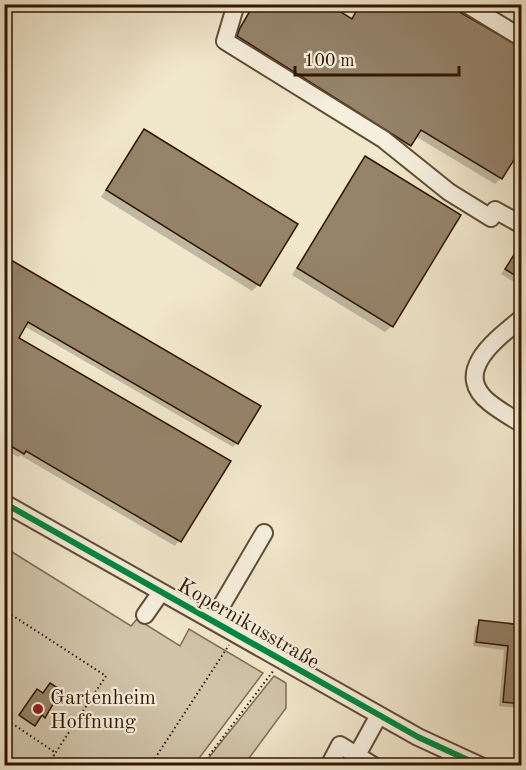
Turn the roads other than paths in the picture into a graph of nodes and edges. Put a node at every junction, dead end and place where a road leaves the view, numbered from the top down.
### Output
1 (236, 4) edge
2 (466, 4) edge
3 (522, 39) edge
4 (522, 225) edge
5 (522, 318) edge
6 (522, 424) edge
7 (4, 503) edge
8 (264, 533) dead end
9 (161, 592) junction
10 (145, 615) dead end
11 (213, 620) junction
12 (379, 715) junction
13 (357, 755) junction
14 (329, 765) edge
15 (374, 765) edge
16 (481, 765) edge

1 - 4 street
2 - 3 street
5 - 6 street
7 - 9 street, Kopernikusstraße
8 - 11 street
9 - 10 street
9 - 11 street, Kopernikusstraße
11 - 12 street, Kopernikusstraße
12 - 13 street
12 - 16 street, Kopernikusstraße
13 - 14 street
13 - 15 street

